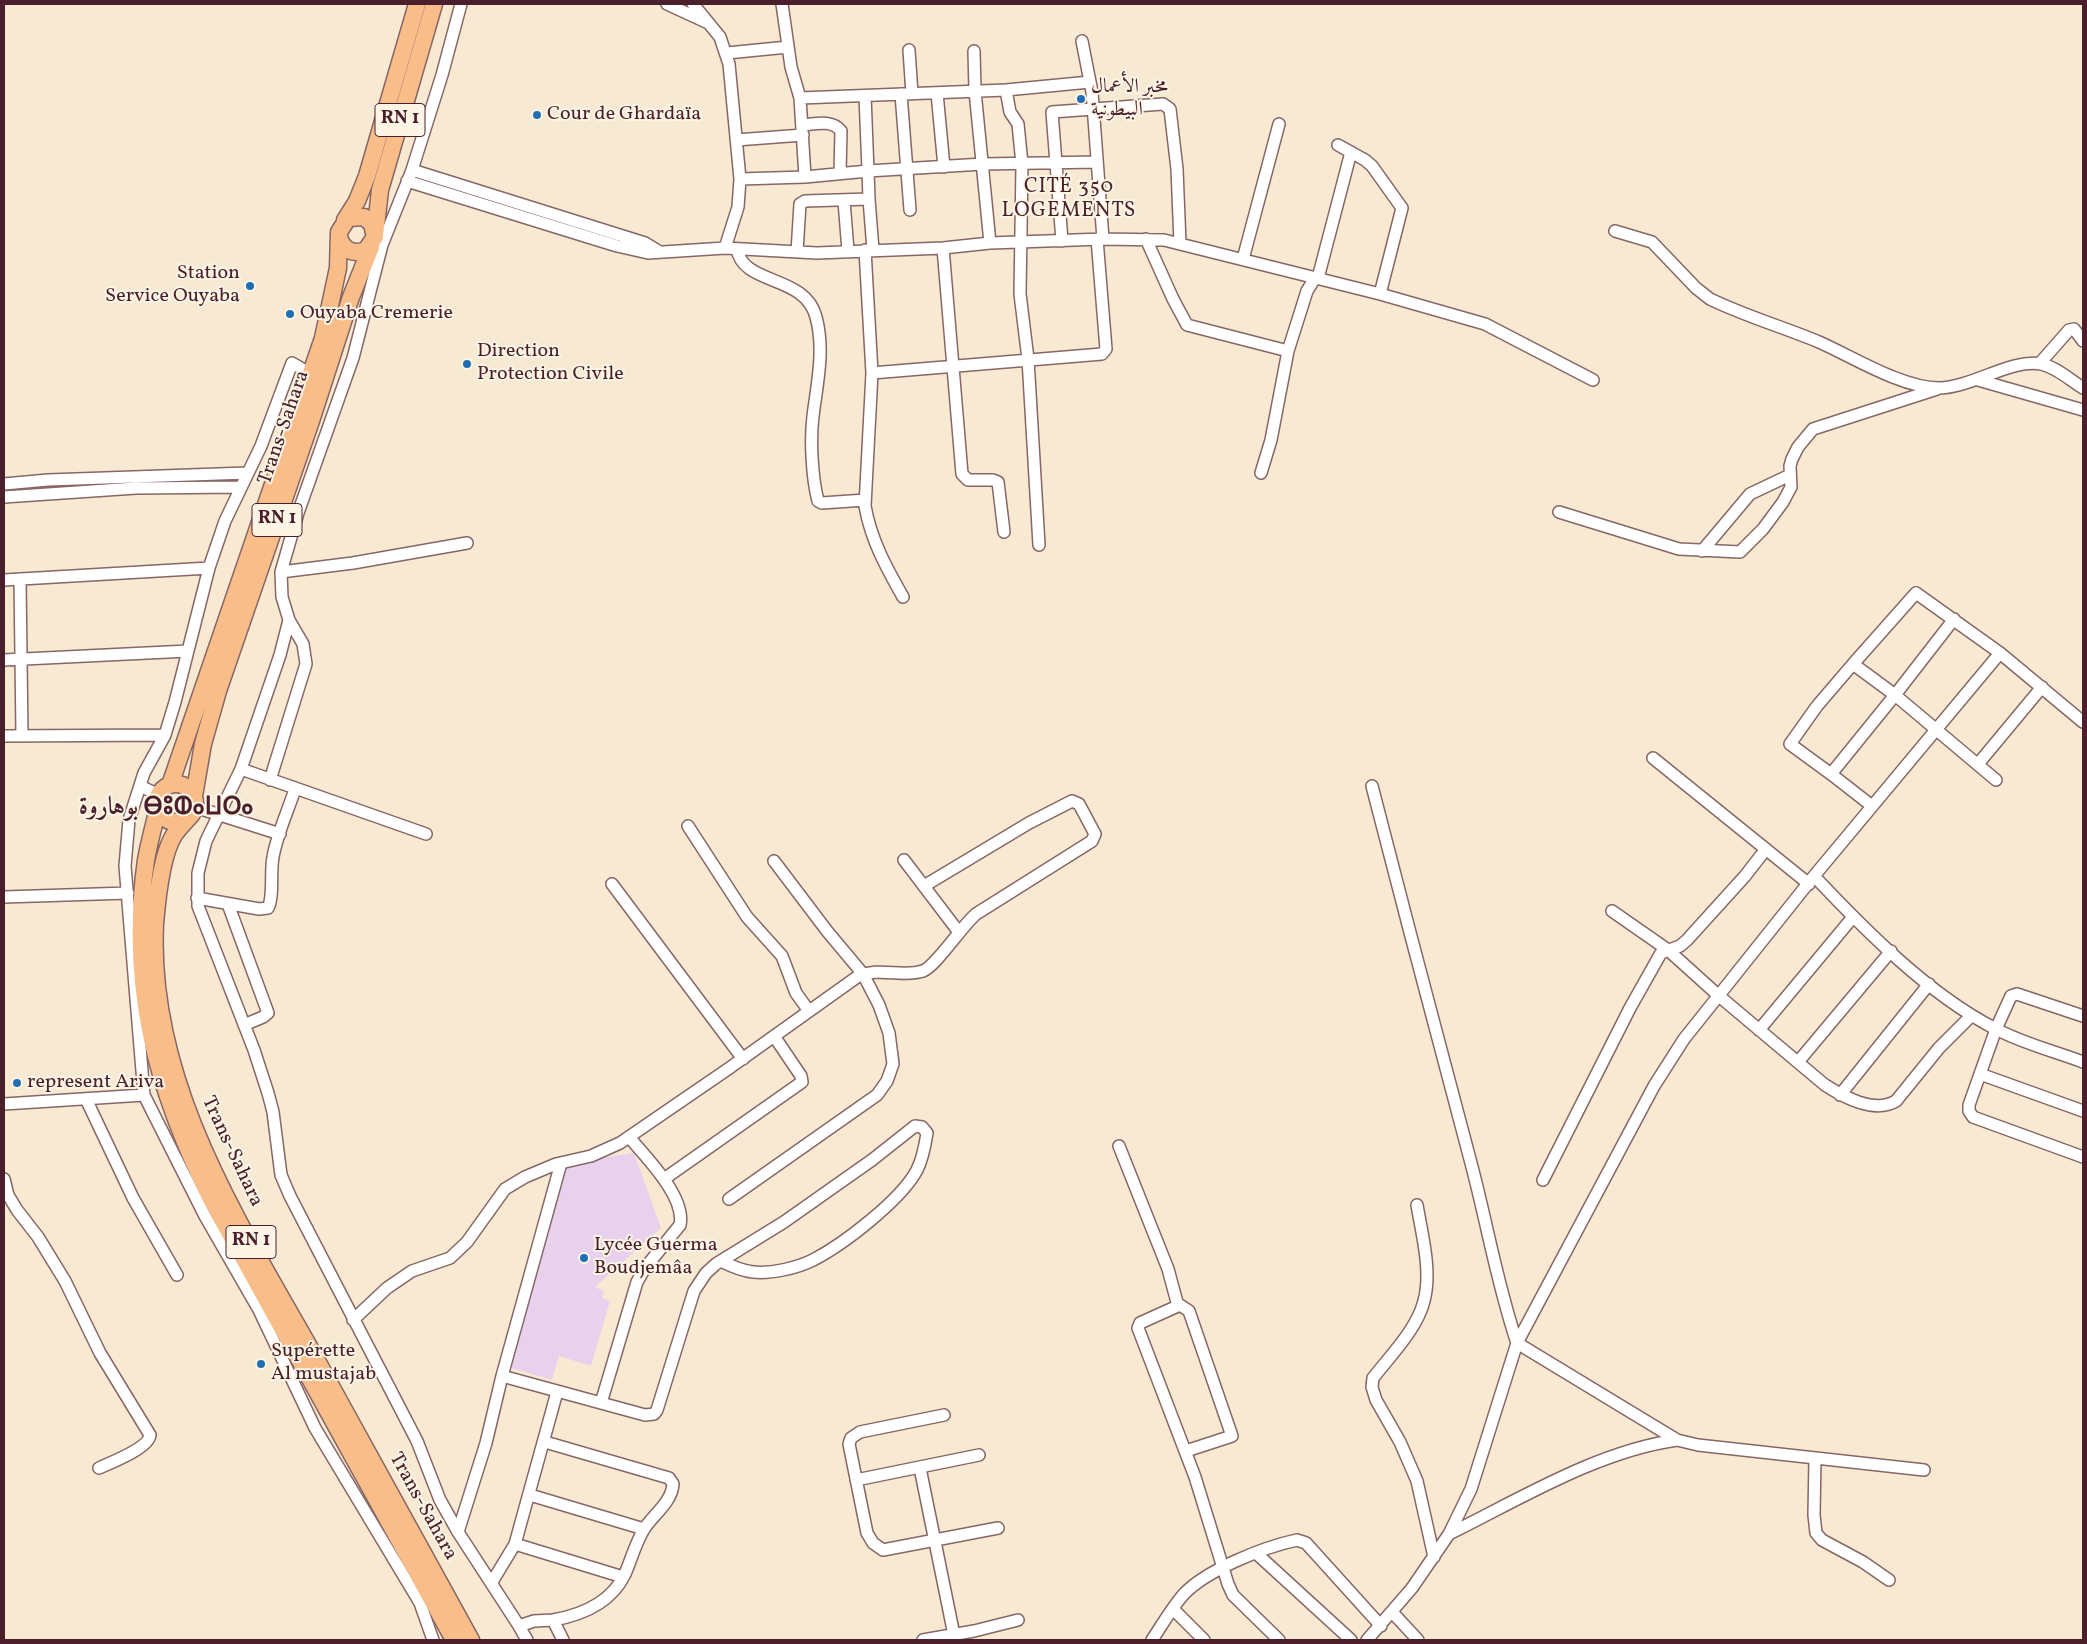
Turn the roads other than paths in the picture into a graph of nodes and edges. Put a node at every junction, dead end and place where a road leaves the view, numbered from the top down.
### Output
1 (417, 4) edge
2 (434, 4) edge
3 (461, 4) edge
4 (667, 4) edge
5 (693, 4) edge
6 (782, 4) edge
7 (709, 23) junction
8 (1082, 41) dead end
9 (788, 47) junction
10 (909, 50) dead end
11 (974, 51) dead end
12 (727, 54) junction
13 (1090, 82) junction
14 (1006, 90) junction
15 (975, 91) junction
16 (937, 93) junction
17 (906, 94) junction
18 (865, 96) junction
19 (800, 98) junction
20 (1092, 109) junction
21 (1279, 124) dead end
22 (803, 130) junction
23 (736, 140) junction
24 (1338, 145) dead end
25 (1351, 152) junction
26 (1097, 162) junction
27 (1056, 163) junction
28 (983, 164) junction
29 (1022, 164) junction
30 (944, 167) junction
31 (906, 168) junction
32 (868, 170) junction
33 (840, 173) junction
34 (409, 175) junction
35 (806, 177) junction
36 (740, 179) junction
37 (465, 186) junction
38 (461, 197) junction
39 (869, 199) junction
40 (844, 201) junction
41 (910, 210) dead end
42 (345, 220) junction
43 (552, 221) junction
44 (1615, 230) dead end
45 (339, 236) junction
46 (1100, 239) junction
47 (1146, 239) junction
48 (1062, 241) junction
49 (375, 243) junction
50 (990, 243) junction
51 (1020, 243) junction
52 (1180, 243) junction
53 (731, 248) junction
54 (943, 248) junction
55 (869, 250) junction
56 (848, 251) junction
57 (797, 252) junction
58 (1243, 259) junction
59 (1316, 278) junction
60 (1380, 294) junction
61 (2083, 341) edge
62 (1288, 351) junction
63 (1028, 359) junction
64 (2040, 363) junction
65 (954, 367) junction
66 (872, 373) junction
67 (311, 374) junction
68 (1593, 380) dead end
69 (1978, 380) junction
70 (1938, 388) junction
71 (2083, 388) edge
72 (2083, 410) edge
73 (247, 473) junction
74 (1261, 473) dead end
75 (1790, 475) junction
76 (45, 481) junction
77 (126, 483) junction
78 (4, 484) edge
79 (240, 487) junction
80 (46, 493) junction
81 (4, 497) edge
82 (865, 500) junction
83 (1559, 512) dead end
84 (1004, 532) dead end
85 (467, 543) dead end
86 (1039, 544) dead end
87 (1702, 551) junction
88 (209, 568) junction
89 (281, 572) junction
90 (20, 579) junction
91 (4, 580) edge
92 (903, 597) dead end
93 (1954, 619) junction
94 (289, 620) junction
95 (188, 651) junction
96 (2000, 653) junction
97 (20, 659) junction
98 (4, 660) edge
99 (1853, 664) junction
100 (2042, 687) junction
101 (1895, 695) junction
102 (2083, 722) edge
103 (1936, 729) junction
104 (165, 735) junction
105 (4, 736) edge
106 (22, 736) junction
107 (1653, 758) dead end
108 (1978, 764) junction
109 (241, 769) junction
110 (1831, 774) junction
111 (270, 780) junction
112 (1996, 780) dead end
113 (140, 786) junction
114 (1372, 786) dead end
115 (295, 789) junction
116 (162, 796) junction
117 (194, 806) junction
118 (1872, 806) junction
119 (220, 815) junction
120 (688, 826) dead end
121 (280, 834) junction
122 (426, 834) dead end
123 (1766, 849) junction
124 (904, 860) dead end
125 (774, 862) dead end
126 (1812, 880) junction
127 (612, 884) dead end
128 (924, 886) junction
129 (128, 893) junction
130 (4, 897) edge
131 (197, 898) junction
132 (228, 904) junction
133 (1612, 911) dead end
134 (1853, 917) junction
135 (958, 932) junction
136 (1668, 950) junction
137 (1891, 952) junction
138 (863, 974) junction
139 (1929, 984) junction
140 (1718, 996) junction
141 (809, 1011) junction
142 (1971, 1016) junction
143 (2083, 1016) edge
144 (244, 1025) junction
145 (1759, 1030) junction
146 (1996, 1030) junction
147 (774, 1036) junction
148 (743, 1059) junction
149 (1798, 1062) junction
150 (2083, 1062) edge
151 (1980, 1074) junction
152 (144, 1095) junction
153 (1840, 1095) junction
154 (86, 1099) junction
155 (4, 1104) edge
156 (2083, 1111) edge
157 (629, 1137) junction
158 (1119, 1146) dead end
159 (2083, 1157) edge
160 (561, 1163) junction
161 (664, 1178) junction
162 (4, 1179) edge
163 (1543, 1180) dead end
164 (730, 1199) dead end
165 (1416, 1205) dead end
166 (721, 1261) junction
167 (177, 1275) dead end
168 (1178, 1306) junction
169 (353, 1320) junction
170 (1517, 1343) junction
171 (502, 1376) junction
172 (558, 1392) junction
173 (602, 1404) junction
174 (944, 1415) dead end
175 (1677, 1440) junction
176 (545, 1442) junction
177 (1186, 1451) junction
178 (979, 1455) dead end
179 (1815, 1458) junction
180 (99, 1468) dead end
181 (920, 1468) junction
182 (1924, 1470) dead end
183 (856, 1480) junction
184 (530, 1495) junction
185 (998, 1528) dead end
186 (644, 1529) junction
187 (458, 1532) junction
188 (1449, 1534) junction
189 (935, 1542) junction
190 (515, 1544) junction
191 (1257, 1554) junction
192 (1434, 1558) junction
193 (1223, 1568) junction
194 (623, 1577) junction
195 (1890, 1580) dead end
196 (492, 1582) junction
197 (1173, 1609) junction
198 (1392, 1612) junction
199 (553, 1620) junction
200 (1018, 1620) dead end
201 (519, 1626) junction
202 (1380, 1626) junction
203 (954, 1635) junction
204 (978, 1636) edge
205 (434, 1640) edge
206 (454, 1640) edge
207 (471, 1640) edge
208 (527, 1640) edge
209 (563, 1640) edge
210 (923, 1640) edge
211 (1152, 1640) edge
212 (1204, 1640) edge
213 (1279, 1640) edge
214 (1351, 1640) edge
215 (1367, 1640) edge
216 (1418, 1640) edge

1 - 42 highway, RN 1
2 - 49 highway, Trans-Sahara / RN 1
3 - 34 street
4 - 7 street
5 - 7 street
6 - 9 street
7 - 12 street
8 - 13 street
9 - 12 street
9 - 19 street
10 - 17 street
11 - 15 street
12 - 23 street
13 - 14 street
13 - 20 street
14 - 15 street
14 - 29 street
15 - 16 street
15 - 28 street
16 - 17 street
16 - 30 street
17 - 18 street
17 - 31 street
18 - 19 street
18 - 32 street
19 - 22 street
20 - 26 street
20 - 27 street
20 - 52 street
21 - 58 street
22 - 23 street
22 - 33 street
22 - 35 street
23 - 36 street
24 - 25 street
25 - 59 street
25 - 60 street
26 - 27 street
26 - 46 street
27 - 29 street
27 - 48 street
28 - 29 street
28 - 30 street
28 - 50 street
29 - 51 street
30 - 31 street
31 - 32 street
31 - 41 street
32 - 33 street
32 - 39 street
33 - 35 street
34 - 37 street
34 - 38 street
34 - 49 street
35 - 36 street
36 - 53 street
37 - 38 street
37 - 43 street
38 - 43 street
39 - 40 street
39 - 55 street
40 - 56 street
40 - 57 street
42 - 45 highway
42 - 49 highway
43 - 53 street
44 - 70 street
45 - 49 highway
45 - 67 highway, Trans-Sahara / RN 1
46 - 47 street
46 - 48 street
46 - 63 street
47 - 52 street
47 - 62 street
48 - 51 street
49 - 89 street
49 - 117 highway, Trans-Sahara / RN 1
50 - 51 street
50 - 54 street
51 - 63 street
52 - 58 street
53 - 57 street
53 - 82 street
54 - 55 street
54 - 65 street
55 - 56 street
55 - 66 street
56 - 57 street
58 - 59 street
59 - 60 street
59 - 62 street
60 - 68 street
61 - 64 street
62 - 74 street
63 - 65 street
63 - 86 street
64 - 69 street
64 - 71 street
65 - 66 street
65 - 84 street
66 - 82 street
67 - 73 street
67 - 116 highway, Trans-Sahara / RN 1
69 - 70 street
69 - 72 street
70 - 75 street
73 - 77 street
73 - 79 street
75 - 87 street
75 - 87 street
76 - 77 street
76 - 78 street
76 - 80 street
77 - 79 street
77 - 80 street
79 - 88 street
80 - 81 street
82 - 92 street
83 - 87 street
85 - 89 street
88 - 90 street
88 - 95 street
89 - 94 street
90 - 91 street
90 - 97 street
93 - 96 street
93 - 99 street
93 - 101 street
94 - 109 street
94 - 111 street
95 - 97 street
95 - 104 street
96 - 100 street
96 - 103 street
97 - 98 street
97 - 106 street
99 - 101 street
99 - 110 street
100 - 102 street
100 - 108 street
101 - 103 street
101 - 110 street
103 - 108 street
103 - 118 street
104 - 106 street
104 - 113 street
105 - 106 street
107 - 123 street
108 - 112 street
109 - 111 street
109 - 119 street
110 - 118 street
111 - 115 street
113 - 116 street
113 - 129 street
114 - 170 street
115 - 121 street
115 - 122 street
116 - 117 highway
116 - 117 highway
116 - 206 highway, Trans-Sahara / RN 1
117 - 119 street
117 - 207 highway, Trans-Sahara / RN 1
118 - 126 street
119 - 121 street
119 - 131 street
120 - 141 street
121 - 132 street
123 - 126 street
123 - 136 street
124 - 128 street
125 - 138 street
126 - 134 street
126 - 140 street
127 - 148 street
128 - 135 street
128 - 135 street
129 - 130 street
129 - 152 street
131 - 132 street
131 - 144 street
132 - 144 street
133 - 136 street
134 - 137 street
134 - 145 street
135 - 138 street
136 - 140 street
136 - 163 street
137 - 139 street
137 - 149 street
138 - 141 street
138 - 164 street
139 - 142 street
139 - 153 street
140 - 145 street
140 - 170 street
141 - 147 street
142 - 146 street
142 - 153 street
143 - 146 street
144 - 169 street
145 - 149 street
146 - 150 street
146 - 151 street
147 - 148 street
147 - 161 street
148 - 157 street
149 - 153 street
151 - 156 street
151 - 159 street
152 - 154 street
152 - 205 street
154 - 155 street
154 - 167 street
157 - 160 street
157 - 161 street
158 - 168 street
160 - 169 street
160 - 171 street
161 - 173 street
162 - 180 street
165 - 192 street
166 - 166 street
166 - 173 street
168 - 177 street
168 - 177 street
169 - 187 street
170 - 175 street
170 - 188 street
171 - 172 street
171 - 187 street
172 - 173 street
172 - 176 street
174 - 183 street
175 - 179 street
175 - 188 street
176 - 184 street
176 - 186 street
177 - 193 street
178 - 181 street
179 - 182 street
179 - 195 street
181 - 183 street
181 - 189 street
183 - 189 street
184 - 186 street
184 - 190 street
185 - 189 street
186 - 194 street
187 - 196 street
188 - 192 street
189 - 203 street
190 - 194 street
190 - 196 street
191 - 193 street
191 - 202 street
191 - 214 street
192 - 198 street
193 - 197 street
193 - 213 street
194 - 199 street
196 - 201 street
197 - 211 street
197 - 212 street
198 - 202 street
198 - 216 street
199 - 201 street
199 - 209 street
200 - 204 street
201 - 208 street
202 - 215 street
203 - 204 street
203 - 210 street

